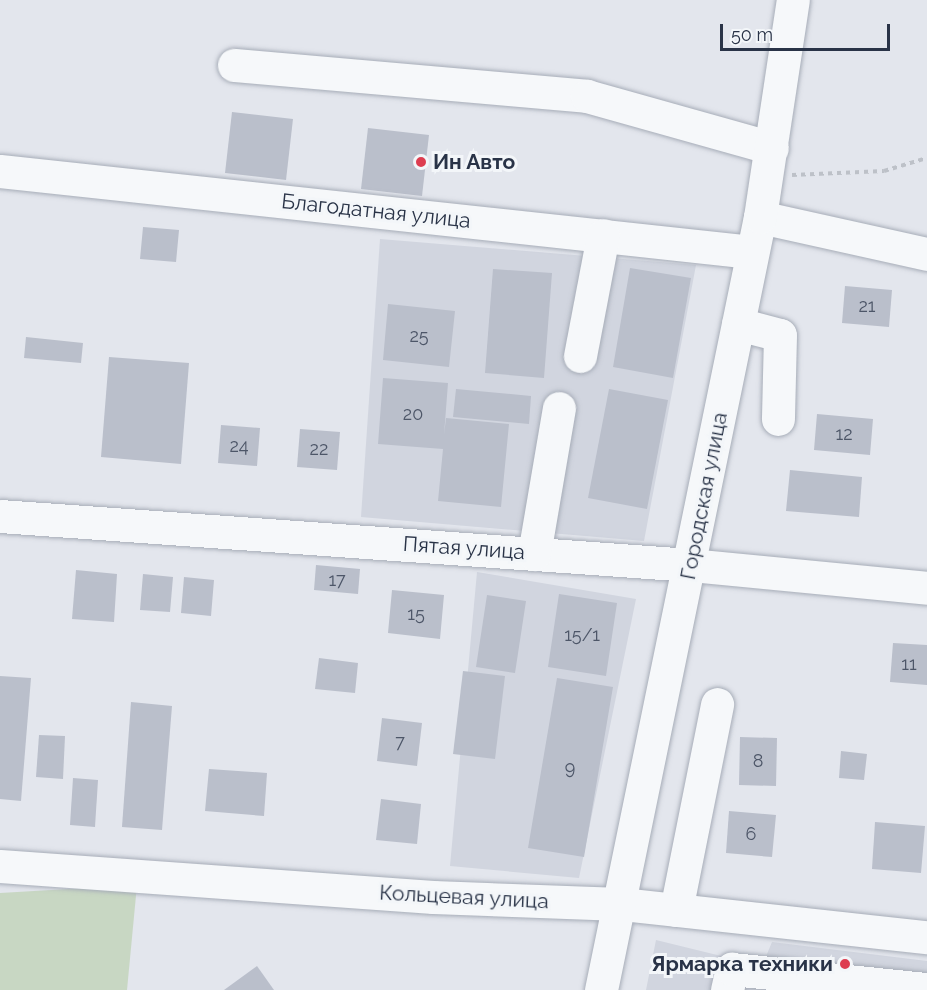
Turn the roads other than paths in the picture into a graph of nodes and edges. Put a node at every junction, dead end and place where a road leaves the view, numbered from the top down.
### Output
1 (793, 0) edge
2 (234, 65) dead end
3 (770, 162) junction
4 (0, 171) edge
5 (760, 217) junction
6 (603, 235) junction
7 (752, 252) junction
8 (927, 254) edge
9 (738, 324) junction
10 (580, 356) dead end
11 (559, 408) dead end
12 (778, 419) dead end
13 (0, 516) edge
14 (534, 554) junction
15 (690, 565) junction
16 (927, 588) edge
17 (717, 704) dead end
18 (0, 866) edge
19 (621, 904) junction
20 (676, 909) junction
21 (927, 937) edge
22 (927, 989) edge
23 (601, 990) edge
24 (727, 990) edge

1 - 3 street, Городская улица
2 - 3 street
3 - 5 street, Городская улица
4 - 6 street, Благодатная улица
5 - 7 street, Городская улица
5 - 8 street
6 - 7 street, Благодатная улица
6 - 10 street
7 - 9 street, Городская улица
9 - 12 street
9 - 15 street, Городская улица
11 - 14 street
13 - 14 street, Пятая улица
14 - 15 street, Пятая улица
15 - 16 street, Пятая улица
15 - 19 street, Городская улица
17 - 20 street
18 - 19 street, Кольцевая улица
19 - 20 street, Кольцевая улица
19 - 23 street, Городская улица
20 - 21 street, Кольцевая улица
22 - 24 street

